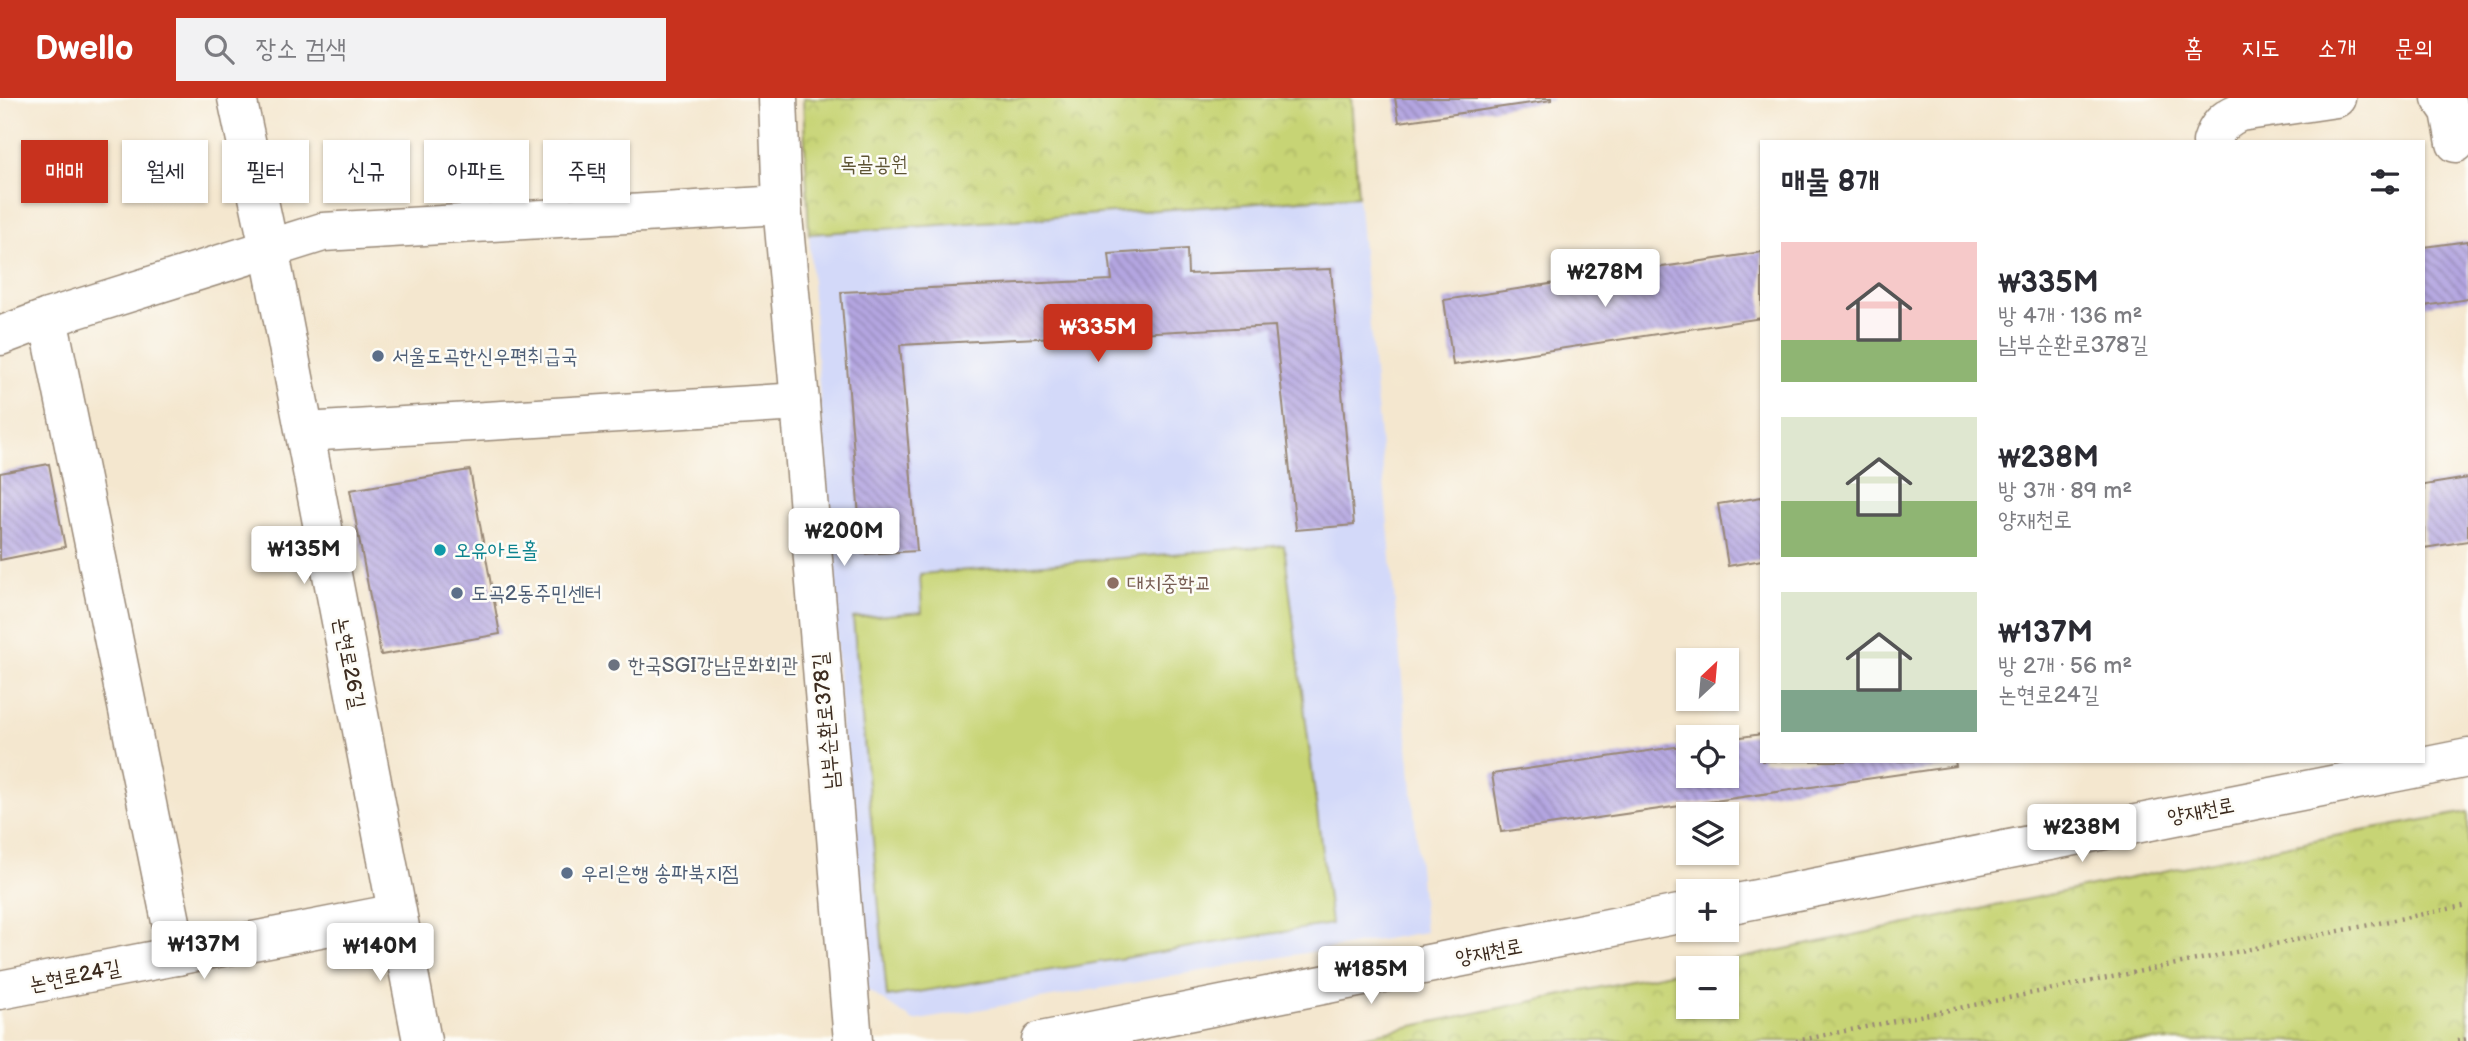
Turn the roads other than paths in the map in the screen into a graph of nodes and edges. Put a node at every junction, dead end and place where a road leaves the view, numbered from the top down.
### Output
1 (237, 98) edge
2 (778, 98) edge
3 (2336, 98) edge
4 (2441, 98) edge
5 (2214, 140) edge
6 (2456, 143) dead end
7 (782, 205) junction
8 (269, 248) junction
9 (48, 318) junction
10 (0, 336) edge
11 (800, 402) junction
12 (305, 432) junction
13 (2468, 758) edge
14 (1739, 903) edge
15 (397, 912) junction
16 (1676, 915) edge
17 (178, 956) junction
18 (0, 990) edge
19 (422, 1041) edge
20 (853, 1041) edge
21 (1041, 1041) edge

1 - 8 street, 논현로26길
2 - 7 street, 남부순환로378길
3 - 5 street
4 - 6 street
7 - 8 street
7 - 11 street, 남부순환로378길
8 - 9 street
8 - 12 street, 논현로26길
9 - 10 street
9 - 17 street
11 - 12 street
11 - 20 street, 남부순환로378길
12 - 15 street, 논현로26길
13 - 14 street, 양재천로
15 - 17 street, 논현로24길
15 - 19 street, 논현로26길
16 - 21 street, 양재천로
17 - 18 street, 논현로24길

